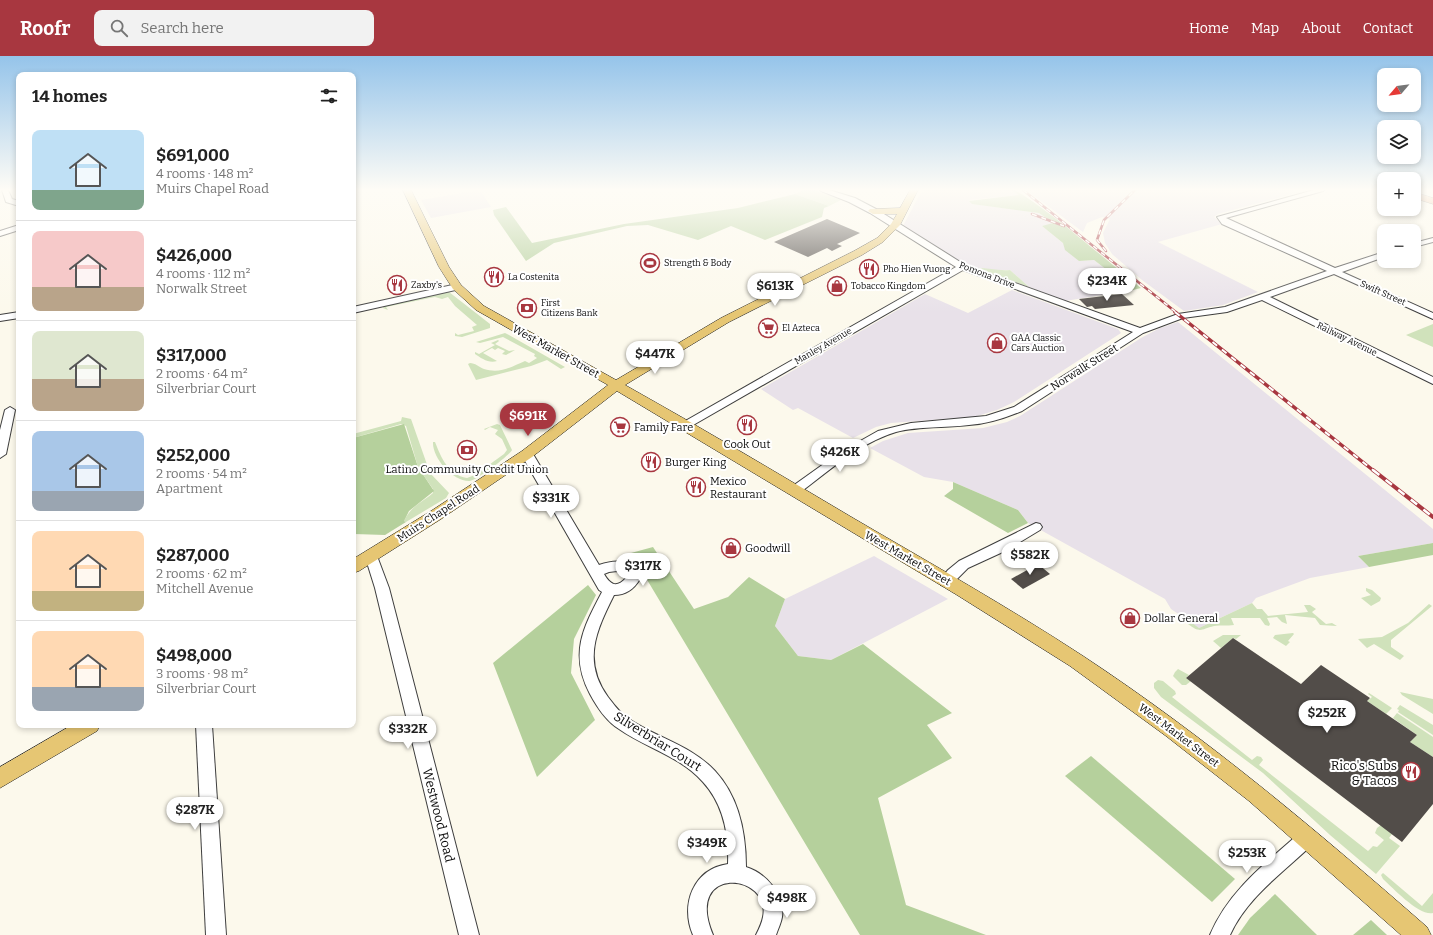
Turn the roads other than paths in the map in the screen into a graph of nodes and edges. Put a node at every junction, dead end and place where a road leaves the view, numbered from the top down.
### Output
1 (427, 231) edge
2 (889, 231) edge
3 (905, 231) edge
4 (1245, 231) edge
5 (1433, 240) edge
6 (1421, 243) edge
7 (1377, 256) edge
8 (962, 267) junction
9 (1333, 271) junction
10 (457, 286) junction
11 (1261, 296) junction
12 (356, 309) edge
13 (16, 315) edge
14 (1433, 316) edge
15 (0, 318) edge
16 (1140, 331) junction
17 (1433, 381) edge
18 (616, 385) junction
19 (10, 410) edge
20 (684, 426) junction
21 (0, 454) edge
22 (527, 454) junction
23 (794, 491) junction
24 (1036, 527) dead end
25 (371, 556) junction
26 (356, 565) edge
27 (596, 571) junction
28 (946, 580) junction
29 (610, 590) junction
30 (85, 728) edge
31 (204, 728) edge
32 (0, 778) edge
33 (1308, 837) junction
34 (737, 872) junction
35 (216, 935) edge
36 (470, 935) edge
37 (703, 935) edge
38 (766, 935) edge
39 (1220, 935) edge
40 (1419, 935) edge

1 - 10 main road, West Market Street
2 - 18 main road, Muirs Chapel Road
3 - 8 street, Pomona Drive
4 - 9 street, Swift Street
5 - 6 street
7 - 9 street, Norwalk Street
8 - 16 street, Pomona Drive
8 - 20 street, Manley Avenue
9 - 11 street, Norwalk Street
9 - 14 street, Swift Street
10 - 12 street
10 - 18 main road, West Market Street
11 - 16 street, Norwalk Street
11 - 17 street, Railway Avenue
13 - 15 street
16 - 23 street, Norwalk Street
18 - 20 main road, West Market Street
18 - 22 main road, Muirs Chapel Road
19 - 21 street
20 - 23 main road, West Market Street
22 - 25 main road, Muirs Chapel Road
22 - 27 street
23 - 28 main road, West Market Street
24 - 28 street
25 - 26 main road, Muirs Chapel Road
25 - 36 street, Westwood Road
27 - 29 street
27 - 29 street
28 - 33 main road, West Market Street
29 - 34 street, Silverbriar Court
30 - 32 main road
31 - 35 street
33 - 39 street
33 - 40 main road, West Market Street
34 - 37 street
34 - 38 street

